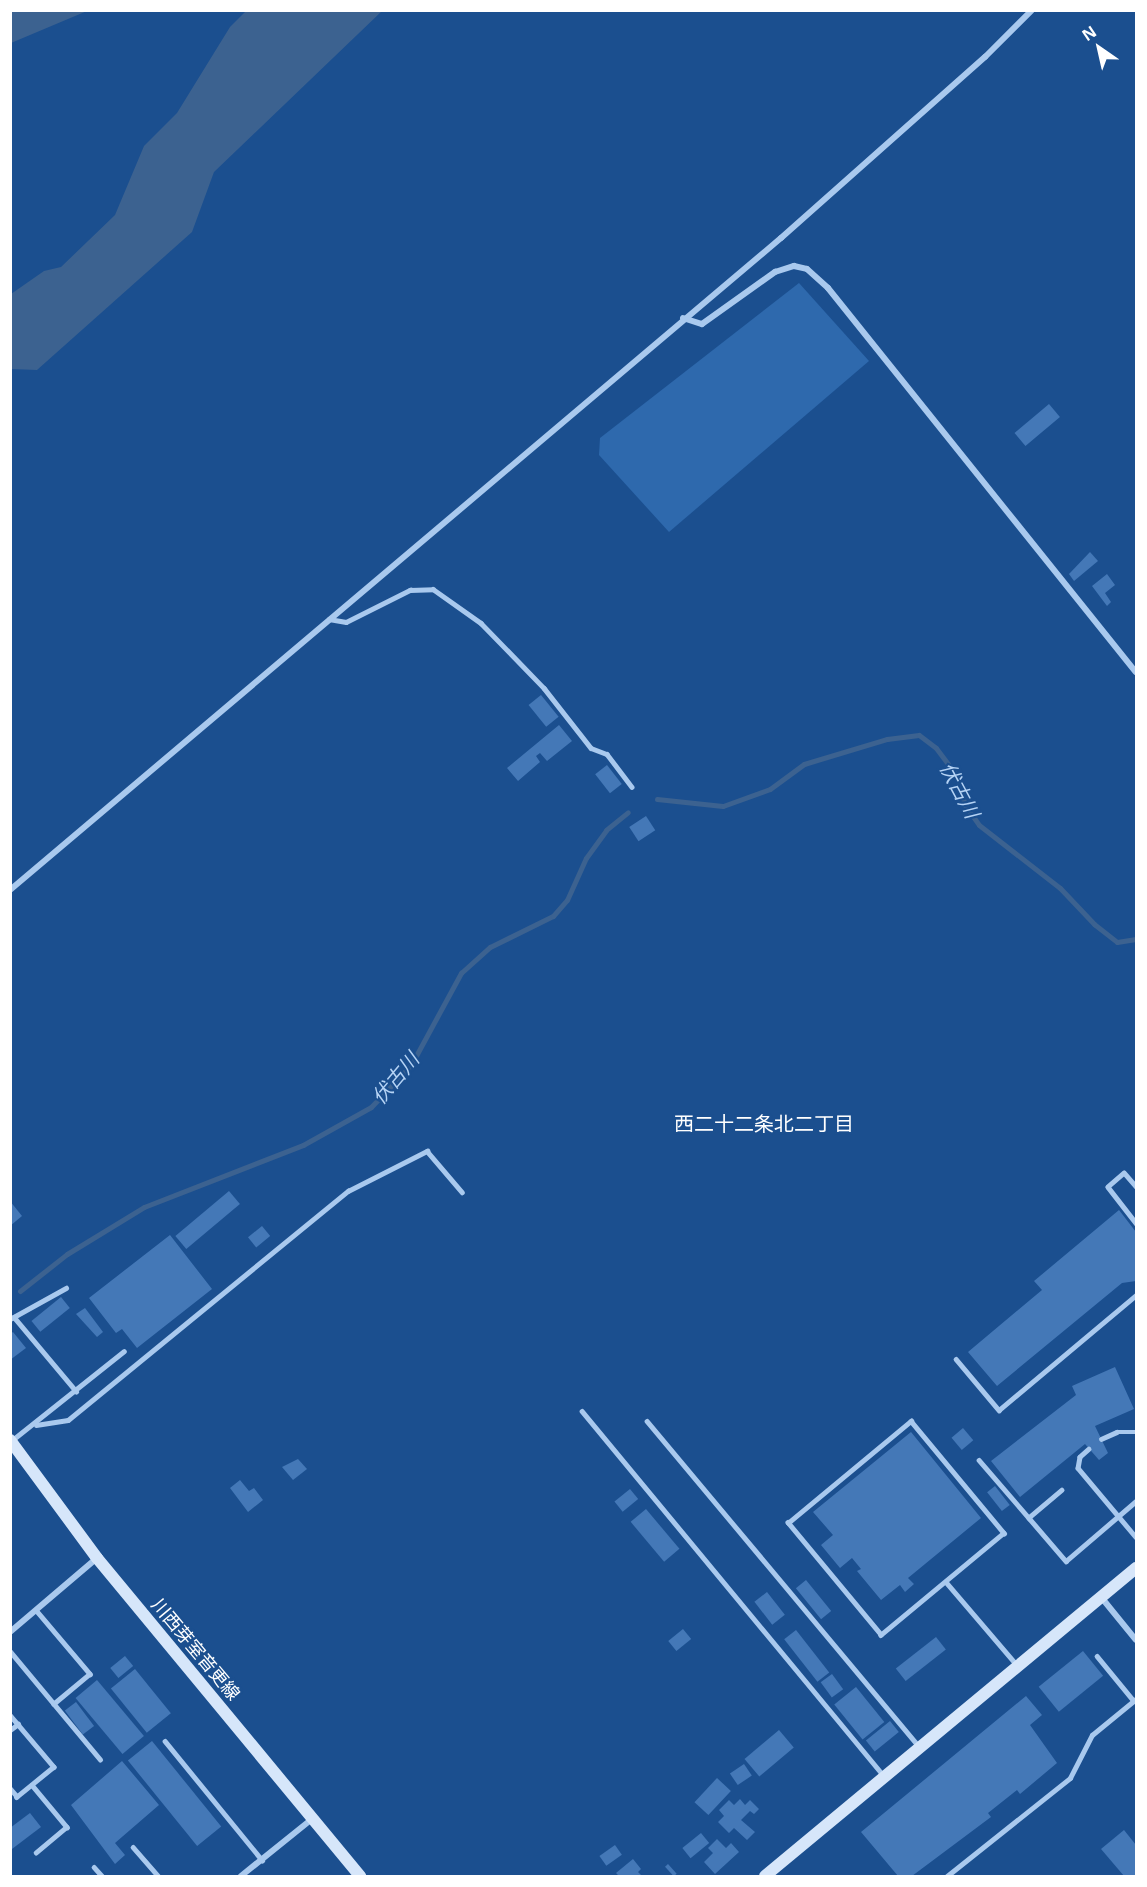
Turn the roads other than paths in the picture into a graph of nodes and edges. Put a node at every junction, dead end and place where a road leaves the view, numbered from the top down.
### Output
1 (1032, 10) edge
2 (683, 318) junction
3 (327, 619) junction
4 (1137, 672) edge
5 (632, 787) dead end
6 (10, 890) edge
7 (1137, 1187) edge
8 (462, 1192) dead end
9 (1137, 1223) edge
10 (66, 1288) dead end
11 (1137, 1295) edge
12 (12, 1318) edge
13 (124, 1351) dead end
14 (956, 1359) dead end
15 (76, 1391) junction
16 (582, 1411) dead end
17 (646, 1421) dead end
18 (36, 1425) junction
19 (1137, 1431) edge
20 (1101, 1439) dead end
21 (11, 1441) edge
22 (1089, 1449) dead end
23 (979, 1460) dead end
24 (1062, 1490) dead end
25 (1137, 1501) edge
26 (1119, 1516) junction
27 (1029, 1518) junction
28 (1137, 1537) edge
29 (97, 1558) junction
30 (1137, 1568) edge
31 (946, 1582) junction
32 (1101, 1597) junction
33 (36, 1610) junction
34 (10, 1632) edge
35 (1137, 1640) edge
36 (10, 1651) edge
37 (1097, 1656) dead end
38 (1018, 1666) junction
39 (1135, 1700) edge
40 (54, 1704) junction
41 (10, 1715) edge
42 (18, 1724) junction
43 (10, 1730) edge
44 (165, 1742) dead end
45 (921, 1748) junction
46 (100, 1759) dead end
47 (886, 1777) junction
48 (32, 1785) junction
49 (10, 1790) edge
50 (312, 1819) junction
51 (133, 1847) dead end
52 (36, 1853) dead end
53 (262, 1860) junction
54 (94, 1867) dead end
55 (102, 1876) edge
56 (158, 1876) edge
57 (241, 1876) edge
58 (360, 1876) edge
59 (765, 1876) edge
60 (947, 1876) edge

1 - 2 street
2 - 3 street
2 - 4 street
3 - 5 lane
3 - 6 street
7 - 9 lane
8 - 18 lane
10 - 12 lane
11 - 14 lane
12 - 15 lane
13 - 15 lane
15 - 18 lane
16 - 47 lane
17 - 45 lane
18 - 21 lane
19 - 20 lane
21 - 29 main road, 川西芽室音更線
22 - 26 lane
23 - 27 lane
24 - 27 lane
25 - 26 lane
26 - 27 lane
26 - 28 lane
29 - 33 street
29 - 50 main road, 川西芽室音更線
30 - 32 main road
31 - 31 lane
31 - 38 lane
32 - 35 street
32 - 38 main road
33 - 34 street
33 - 40 lane
36 - 40 lane
37 - 39 lane
38 - 45 main road
39 - 60 lane
40 - 46 lane
41 - 42 lane
42 - 43 lane
42 - 48 lane
44 - 53 lane
45 - 47 main road
47 - 59 main road
48 - 49 lane
48 - 52 lane
50 - 53 street
50 - 58 main road, 川西芽室音更線
51 - 56 lane
53 - 57 street
54 - 55 lane

